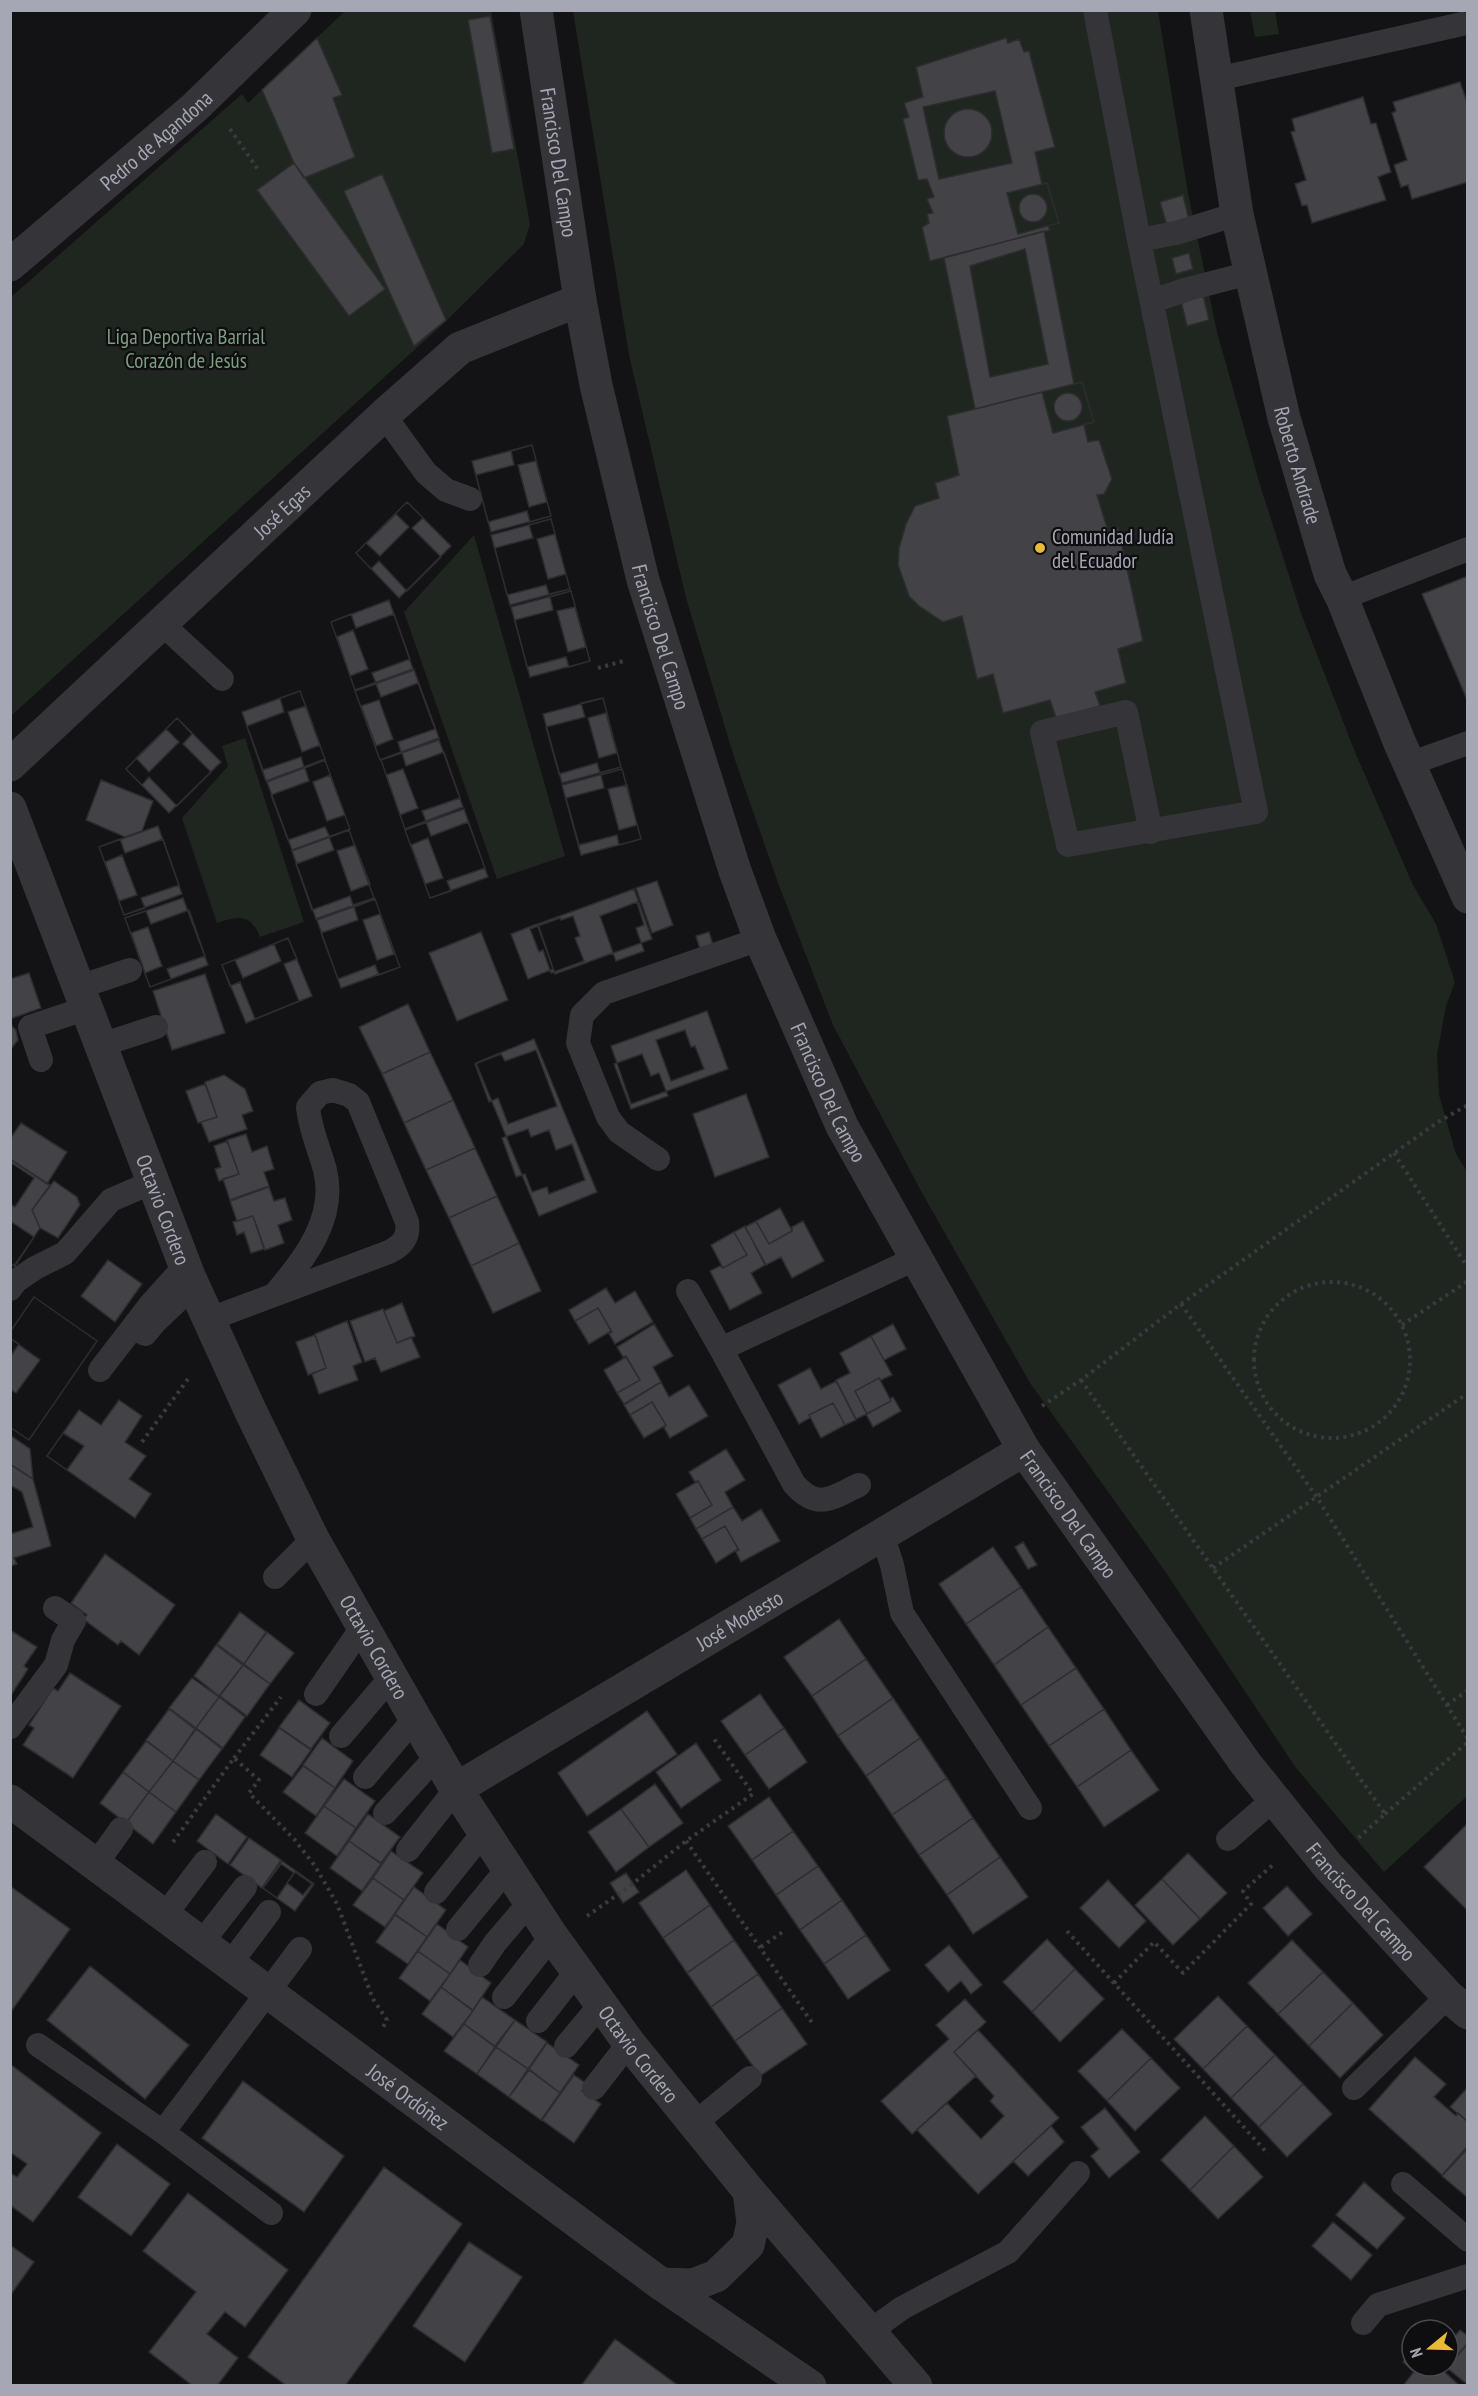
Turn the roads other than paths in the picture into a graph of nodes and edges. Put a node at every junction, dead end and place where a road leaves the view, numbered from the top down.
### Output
1 (295, 10) edge
2 (536, 10) edge
3 (1095, 10) edge
4 (1206, 10) edge
5 (1462, 24) dead end
6 (1216, 79) junction
7 (1237, 214) junction
8 (1139, 240) junction
9 (10, 265) edge
10 (1250, 273) junction
11 (580, 300) junction
12 (1152, 301) junction
13 (384, 416) junction
14 (470, 500) dead end
15 (1467, 549) edge
16 (1342, 598) junction
17 (161, 623) junction
18 (222, 679) dead end
19 (1467, 743) edge
20 (1409, 764) junction
21 (10, 765) edge
22 (10, 808) edge
23 (1150, 832) junction
24 (1464, 878) edge
25 (760, 939) junction
26 (130, 970) dead end
27 (83, 997) junction
28 (156, 1027) dead end
29 (101, 1046) junction
30 (41, 1060) dead end
31 (658, 1159) dead end
32 (153, 1182) junction
33 (917, 1258) junction
34 (190, 1275) junction
35 (10, 1289) edge
36 (688, 1291) dead end
37 (275, 1294) junction
38 (210, 1319) junction
39 (721, 1349) junction
40 (106, 1373) dead end
41 (1018, 1438) junction
42 (859, 1485) dead end
43 (882, 1534) junction
44 (313, 1539) junction
45 (275, 1577) dead end
46 (55, 1608) dead end
47 (363, 1626) junction
48 (392, 1676) junction
49 (316, 1694) dead end
50 (415, 1718) junction
51 (10, 1727) edge
52 (340, 1736) dead end
53 (437, 1756) junction
54 (364, 1778) dead end
55 (456, 1789) junction
56 (1274, 1800) junction
57 (10, 1801) edge
58 (1030, 1808) dead end
59 (385, 1813) dead end
60 (121, 1828) dead end
61 (484, 1832) junction
62 (1228, 1839) dead end
63 (408, 1850) dead end
64 (205, 1862) dead end
65 (96, 1864) junction
66 (508, 1868) junction
67 (245, 1887) dead end
68 (436, 1892) dead end
69 (530, 1902) junction
70 (269, 1912) dead end
71 (165, 1915) junction
72 (458, 1929) dead end
73 (552, 1936) junction
74 (202, 1942) junction
75 (300, 1949) dead end
76 (230, 1964) junction
77 (480, 1965) dead end
78 (576, 1971) junction
79 (269, 1992) junction
80 (504, 1997) dead end
81 (601, 2004) junction
82 (1458, 2004) edge
83 (538, 2021) dead end
84 (629, 2043) junction
85 (38, 2045) dead end
86 (566, 2046) dead end
87 (750, 2078) dead end
88 (594, 2088) dead end
89 (1354, 2088) dead end
90 (695, 2123) junction
91 (163, 2132) junction
92 (1078, 2173) dead end
93 (1403, 2184) dead end
94 (749, 2191) junction
95 (271, 2213) dead end
96 (1467, 2240) edge
97 (1467, 2276) edge
98 (661, 2284) junction
99 (1363, 2323) dead end
100 (870, 2332) junction
101 (810, 2385) edge
102 (916, 2385) edge

1 - 9 street, Pedro de Agandona
2 - 11 street, Francisco Del Campo
3 - 8 lane
4 - 6 street, Roberto Andrade
5 - 6 lane
6 - 7 street, Roberto Andrade
7 - 8 lane
7 - 10 street, Roberto Andrade
8 - 12 lane
10 - 12 lane
10 - 16 street, Roberto Andrade
11 - 13 street, José Egas
11 - 25 street, Francisco Del Campo
12 - 23 lane
13 - 14 lane
13 - 17 street, José Egas
15 - 16 lane
16 - 20 street, Roberto Andrade
17 - 18 lane
17 - 21 street, José Egas
19 - 20 lane
20 - 24 street, Roberto Andrade
22 - 27 street, Octavio Cordero
23 - 23 lane
25 - 31 lane
25 - 33 street, Francisco Del Campo
26 - 27 lane
27 - 29 street, Octavio Cordero
27 - 30 lane
28 - 29 lane
29 - 32 street, Octavio Cordero
32 - 34 street, Octavio Cordero
32 - 35 lane
33 - 39 lane
33 - 41 street, Francisco Del Campo
34 - 38 street, Octavio Cordero
34 - 40 lane
36 - 39 lane
37 - 37 lane
37 - 38 lane
38 - 44 street, Octavio Cordero
39 - 42 lane
41 - 43 street, José Modesto
41 - 56 street, Francisco Del Campo
43 - 55 street, José Modesto
43 - 58 lane
44 - 45 lane
44 - 47 street, Octavio Cordero
46 - 51 lane
47 - 48 street, Octavio Cordero
47 - 49 lane
48 - 50 street, Octavio Cordero
48 - 52 lane
50 - 53 street, Octavio Cordero
50 - 54 lane
53 - 55 street, Octavio Cordero
53 - 59 lane
55 - 61 street, Octavio Cordero
55 - 63 lane
56 - 62 lane
56 - 82 street, Francisco Del Campo
57 - 65 street, José Ordóñez
60 - 65 lane
61 - 66 street, Octavio Cordero
61 - 68 lane
64 - 71 lane
65 - 71 street, José Ordóñez
66 - 69 street, Octavio Cordero
66 - 72 lane
67 - 74 lane
69 - 73 street, Octavio Cordero
69 - 77 lane
70 - 76 lane
71 - 74 street, José Ordóñez
73 - 78 street, Octavio Cordero
73 - 80 lane
74 - 76 street, José Ordóñez
75 - 79 lane
76 - 79 street, José Ordóñez
78 - 81 street, Octavio Cordero
78 - 83 lane
79 - 91 lane
79 - 98 street, José Ordóñez
81 - 84 street, Octavio Cordero
81 - 86 lane
82 - 89 lane
84 - 88 lane
84 - 90 street, Octavio Cordero
85 - 91 lane
87 - 90 lane
90 - 94 street, Octavio Cordero
91 - 95 lane
92 - 100 lane
93 - 96 lane
94 - 98 street
94 - 100 street, Octavio Cordero
97 - 99 lane
98 - 101 street, José Ordóñez
100 - 102 street, Octavio Cordero

